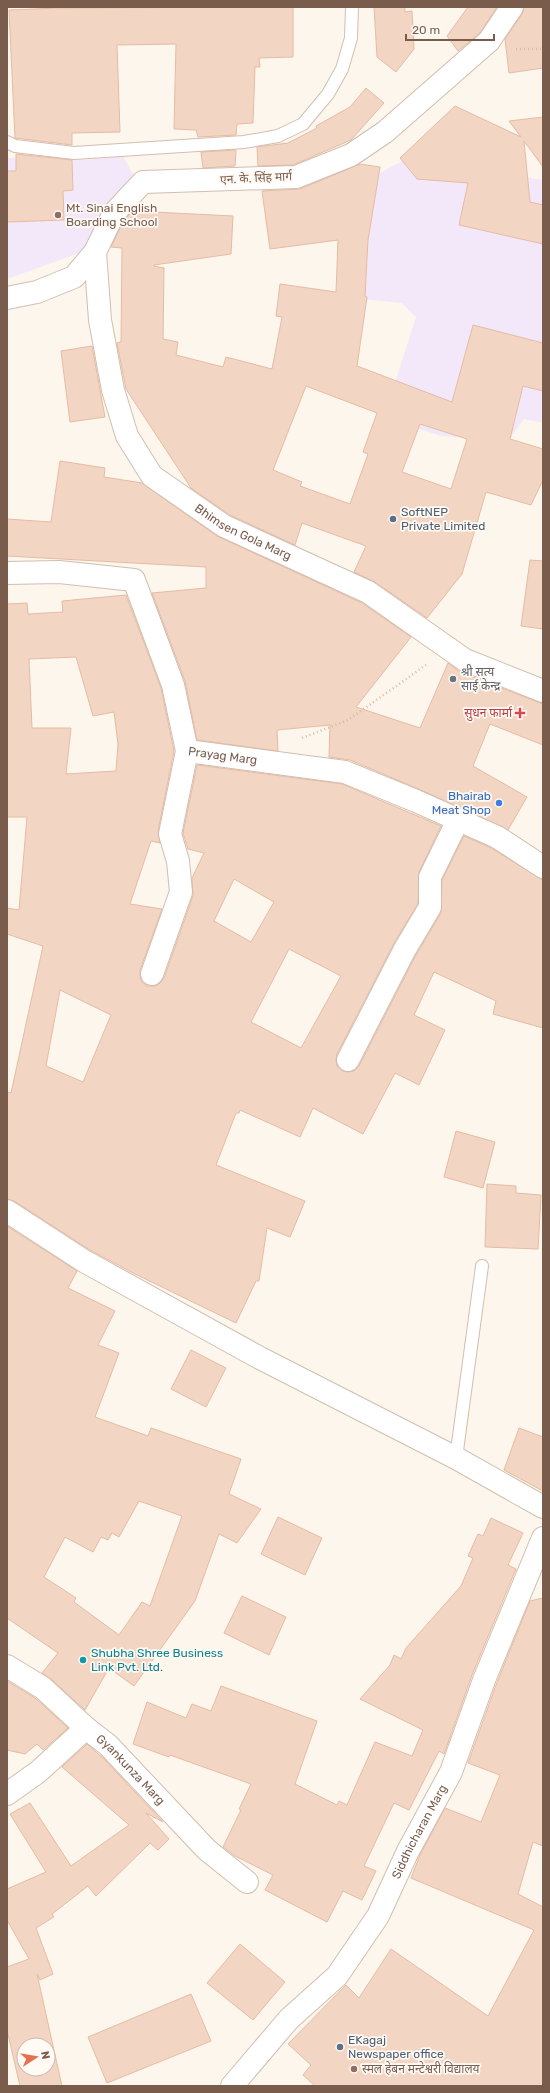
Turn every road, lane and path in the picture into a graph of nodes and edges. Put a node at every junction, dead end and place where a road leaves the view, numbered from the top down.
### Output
1 (352, 7) edge
2 (512, 7) edge
3 (7, 142) edge
4 (95, 252) junction
5 (7, 298) edge
6 (7, 573) edge
7 (448, 648) junction
8 (543, 691) edge
9 (301, 738) dead end
10 (187, 751) junction
11 (458, 820) junction
12 (543, 867) edge
13 (152, 974) dead end
14 (348, 1060) dead end
15 (7, 1211) edge
16 (482, 1266) dead end
17 (456, 1458) junction
18 (543, 1507) edge
19 (543, 1538) edge
20 (7, 1666) edge
21 (86, 1728) junction
22 (7, 1794) edge
23 (247, 1882) dead end
24 (232, 2086) edge

1 - 3 lane
2 - 4 street, एन. के. सिंह मार्ग
4 - 5 street, एन. के. सिंह मार्ग
4 - 7 street, Bhimsen Gola Marg
6 - 10 street, Prayag Marg
7 - 8 street, Bhimsen Gola Marg
7 - 9 path
10 - 11 street, Prayag Marg
10 - 13 street
11 - 12 street, Prayag Marg
11 - 14 street
15 - 17 street
16 - 17 lane
17 - 18 street
19 - 24 street, Siddhicharan Marg
20 - 21 street, Gyankunza Marg
21 - 22 street
21 - 23 street, Gyankunza Marg

